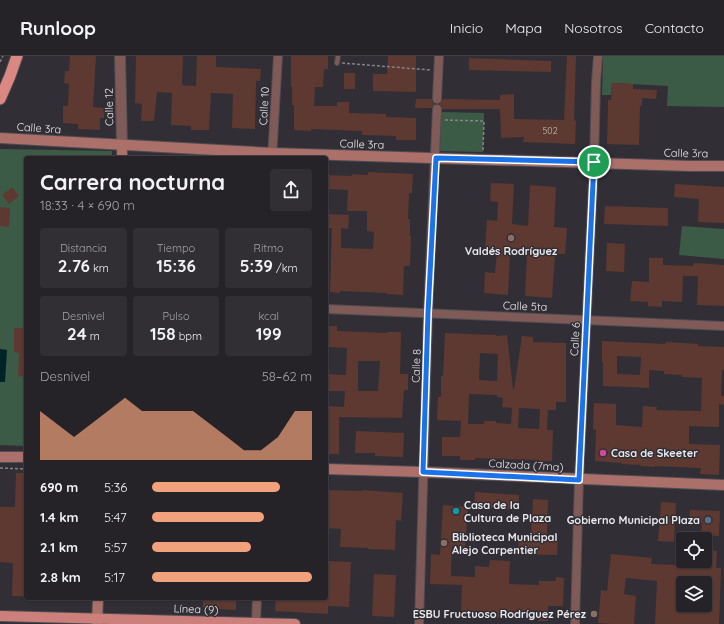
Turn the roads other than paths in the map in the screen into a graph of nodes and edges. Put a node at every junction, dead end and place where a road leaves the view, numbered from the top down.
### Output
1 (16, 56) edge
2 (120, 56) edge
3 (278, 56) edge
4 (338, 56) edge
5 (439, 56) edge
6 (598, 56) edge
7 (337, 63) road end
8 (0, 99) edge
9 (437, 99) dead end
10 (437, 108) dead end
11 (0, 138) edge
12 (122, 145) junction
13 (122, 156) edge
14 (272, 156) edge
15 (328, 157) edge
16 (436, 158) junction
17 (594, 162) junction
18 (724, 166) edge
19 (328, 309) edge
20 (428, 313) junction
21 (587, 320) junction
22 (724, 326) edge
23 (0, 457) edge
24 (24, 458) edge
25 (328, 469) edge
26 (423, 472) junction
27 (579, 480) junction
28 (724, 485) edge
29 (98, 600) edge
30 (257, 600) edge
31 (0, 616) edge
32 (97, 621) edge
33 (256, 622) junction
34 (295, 624) edge
35 (419, 624) edge
36 (575, 624) edge

1 - 8 highway
2 - 12 street, Calle 12
3 - 14 street, Calle 10
4 - 7 lane
5 - 9 street
6 - 17 street, Calle 6
10 - 16 street, Calle 8
11 - 12 main road, Calle 3ra
12 - 13 main road, Calle 12
12 - 14 main road, Calle 3ra
15 - 16 main road, Calle 3ra
16 - 17 main road, Calle 3ra
16 - 20 street, Calle 8
17 - 18 main road, Calle 3ra
17 - 21 street, Calle 6
19 - 20 street, Calle 5ta
20 - 21 street, Calle 5ta
20 - 26 street, Calle 8
21 - 22 street, Calle 5ta
21 - 27 street, Calle 6
23 - 24 main road
25 - 26 main road, Calzada (7ma)
26 - 27 main road, Calzada (7ma)
26 - 35 street, Calle 8
27 - 28 main road, Calzada (7ma)
27 - 36 street, Calle 6
29 - 32 main road
30 - 33 street
31 - 32 main road, Línea (9)
32 - 33 main road, Línea (9)
33 - 34 main road, Línea (9)

